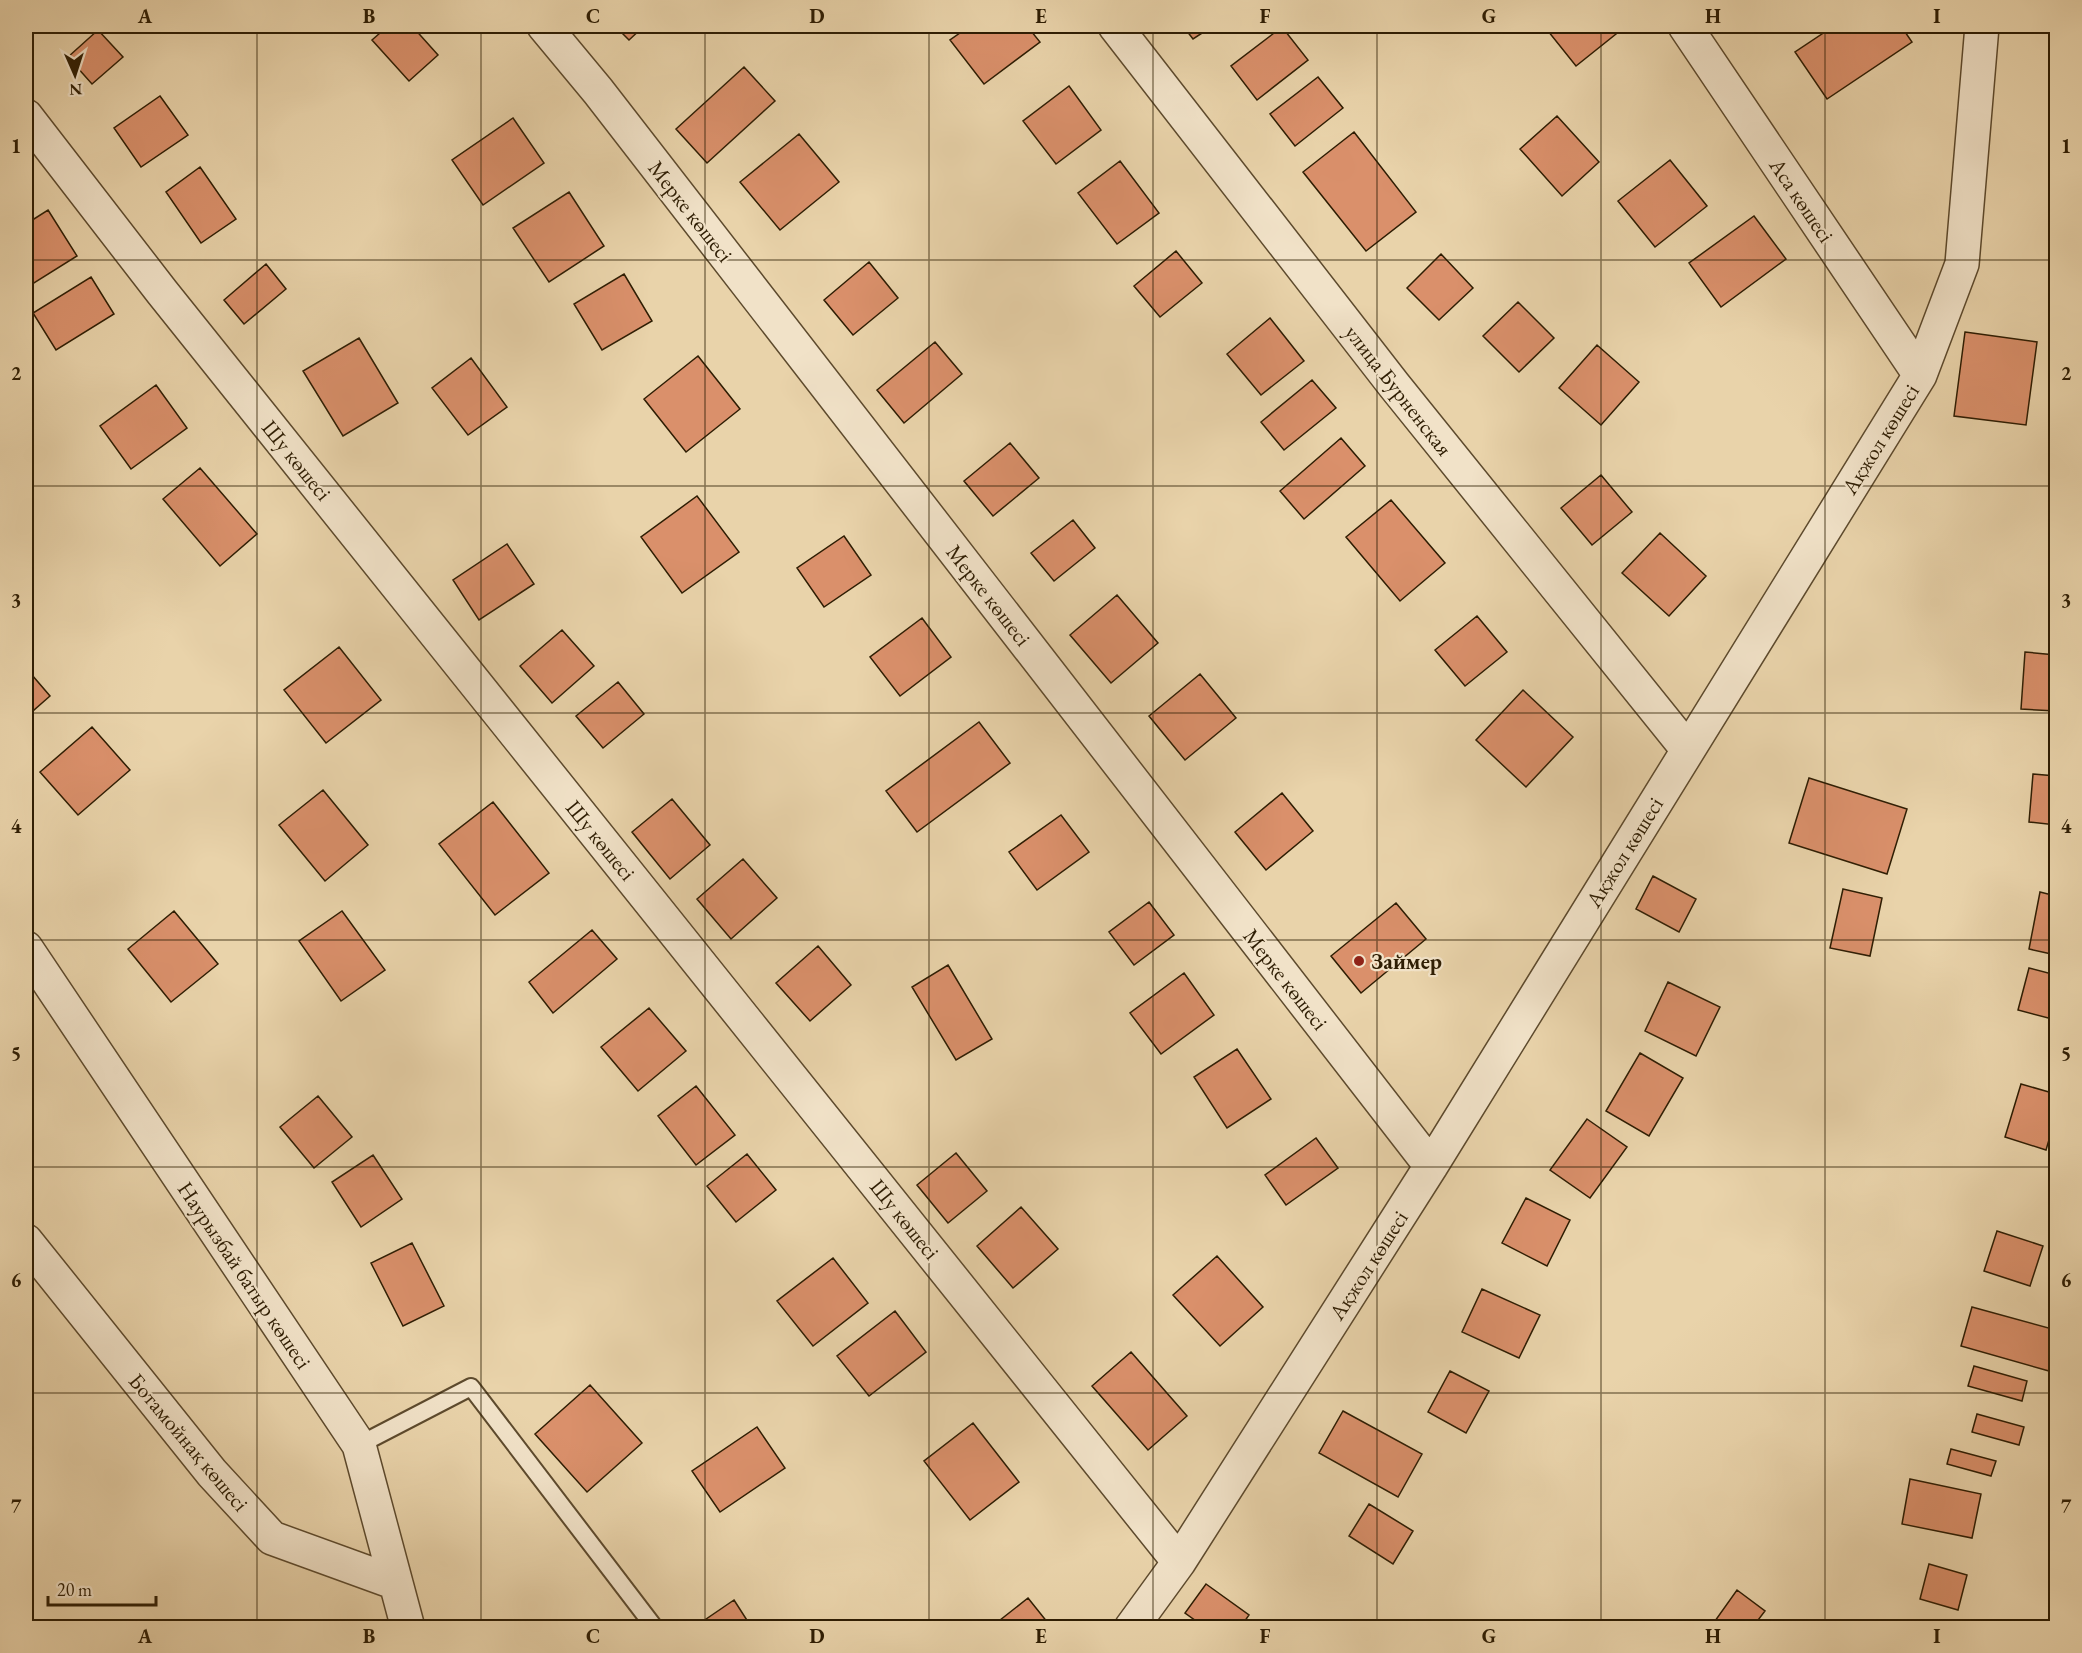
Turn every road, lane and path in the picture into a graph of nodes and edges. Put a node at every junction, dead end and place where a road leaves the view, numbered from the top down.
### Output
1 (544, 26) edge
2 (1115, 26) edge
3 (1685, 26) edge
4 (1982, 26) edge
5 (26, 116) edge
6 (1920, 375) junction
7 (1688, 750) junction
8 (26, 948) edge
9 (1431, 1166) junction
10 (26, 1241) edge
11 (358, 1445) junction
12 (1179, 1562) junction
13 (396, 1583) junction
14 (408, 1628) edge
15 (655, 1628) edge
16 (1131, 1628) edge

1 - 9 street, Мерке көшесі
2 - 7 street, улица Бурненская
3 - 6 street, Аса көшесі
4 - 6 street, Ақжол көшесі
5 - 12 street, Шу көшесі
6 - 7 street, Ақжол көшесі
7 - 9 street, Ақжол көшесі
8 - 11 street, Наурызбай батыр көшесі
9 - 12 street, Ақжол көшесі
10 - 13 street, Ботамойнақ көшесі
11 - 13 street, Наурызбай батыр көшесі
11 - 15 lane
12 - 16 street, Ақжол көшесі
13 - 14 street, Наурызбай батыр көшесі

